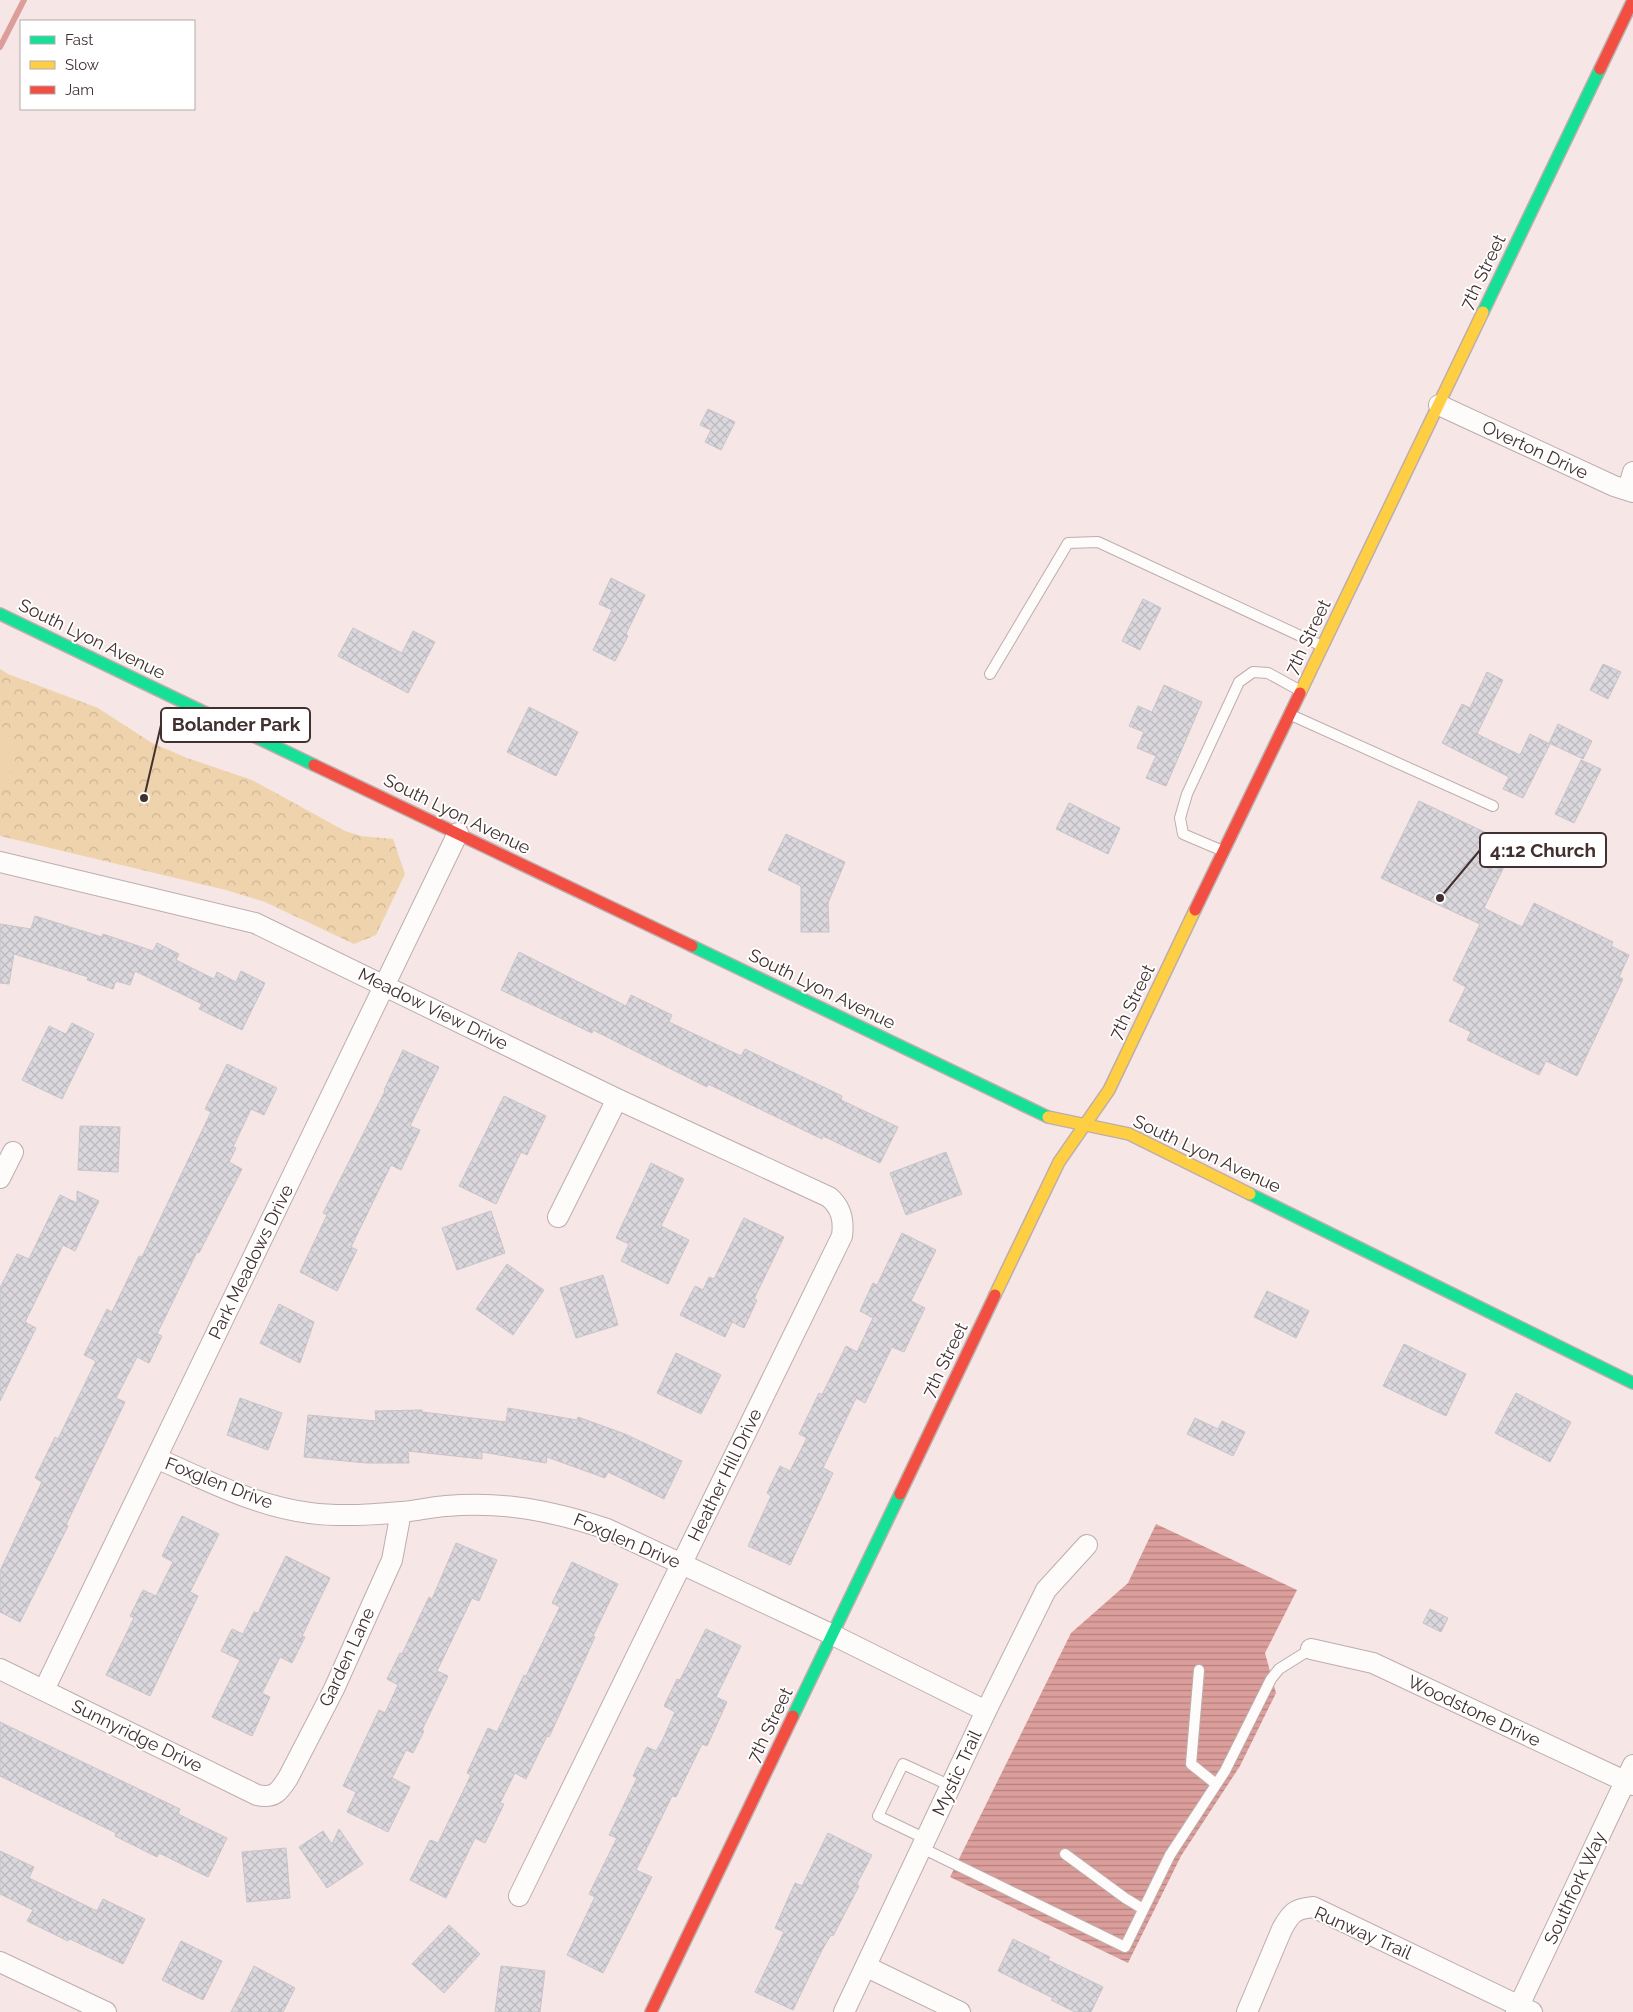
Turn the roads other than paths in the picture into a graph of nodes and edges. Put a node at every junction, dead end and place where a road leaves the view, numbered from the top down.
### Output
1 (1633, 0) edge
2 (1627, 29) edge
3 (1439, 405) junction
4 (1631, 485) edge
5 (0, 614) edge
6 (1322, 647) junction
7 (990, 674) dead end
8 (1301, 691) junction
9 (1290, 715) junction
10 (1493, 806) dead end
11 (458, 833) junction
12 (1224, 852) junction
13 (0, 862) edge
14 (385, 985) junction
15 (617, 1099) junction
16 (1085, 1124) junction
17 (13, 1152) dead end
18 (0, 1178) edge
19 (841, 1213) joint
20 (558, 1216) dead end
21 (1633, 1383) edge
22 (156, 1458) junction
23 (401, 1512) junction
24 (1087, 1545) dead end
25 (681, 1564) junction
26 (833, 1635) junction
27 (1311, 1649) joint
28 (0, 1669) edge
29 (1199, 1670) dead end
30 (44, 1690) junction
31 (986, 1711) junction
32 (1630, 1777) edge
33 (1216, 1784) junction
34 (951, 1786) junction
35 (275, 1794) joint
36 (924, 1844) junction
37 (1065, 1854) dead end
38 (519, 1896) dead end
39 (1143, 1910) junction
40 (867, 1967) junction
41 (3, 1969) edge
42 (1523, 2010) edge
43 (106, 2012) edge
44 (651, 2012) edge
45 (844, 2012) edge
46 (960, 2012) edge
47 (1247, 2012) edge

1 - 2 street, 7th Street
2 - 3 street, 7th Street
3 - 4 street, Overton Drive
3 - 6 street, 7th Street
5 - 11 street, South Lyon Avenue
6 - 7 lane
6 - 8 street, 7th Street
8 - 9 street, 7th Street
8 - 12 lane
9 - 10 lane
9 - 12 street, 7th Street
11 - 14 street, Park Meadows Drive
11 - 16 street, South Lyon Avenue
12 - 16 street, 7th Street
13 - 14 street, Meadow View Drive
14 - 15 street, Meadow View Drive
14 - 22 street, Park Meadows Drive
15 - 19 street, Meadow View Drive
15 - 20 street
16 - 21 street, South Lyon Avenue
16 - 26 street, 7th Street
17 - 18 street
19 - 25 street, Heather Hill Drive
22 - 23 street, Foxglen Drive
22 - 30 street, Park Meadows Drive
23 - 25 street, Foxglen Drive
23 - 35 street, Garden Lane
24 - 31 street, Mystic Trail
25 - 26 street, Foxglen Drive
25 - 38 street, Heather Hill Drive
26 - 31 street, Foxglen Drive
26 - 44 street, 7th Street
27 - 32 street, Woodstone Drive
27 - 33 lane
28 - 30 street, Sunnyridge Drive
29 - 33 lane
30 - 35 street, Sunnyridge Drive
31 - 34 street, Mystic Trail
32 - 42 street, Southfork Way
33 - 39 lane
34 - 36 street, Mystic Trail
34 - 36 lane
36 - 39 lane
36 - 40 street, Mystic Trail
37 - 39 lane
40 - 45 street, Mystic Trail
40 - 46 street
41 - 43 street
42 - 47 street, Runway Trail

